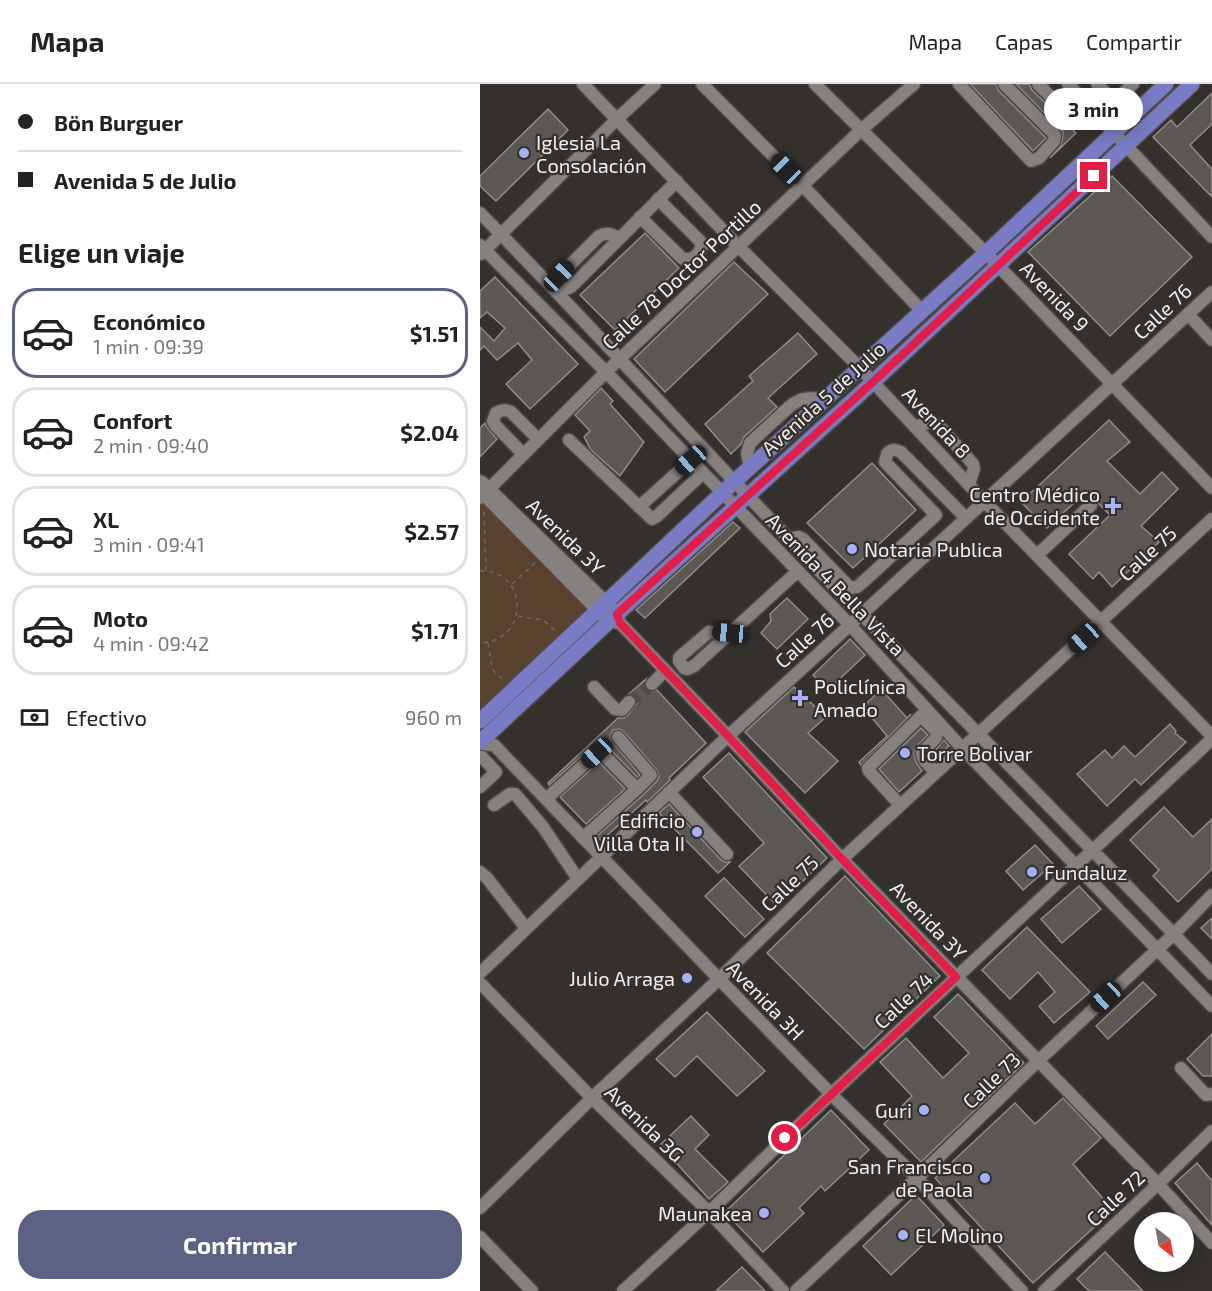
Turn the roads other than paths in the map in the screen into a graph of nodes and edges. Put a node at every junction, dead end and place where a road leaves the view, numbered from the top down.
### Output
1 (583, 84) edge
2 (655, 84) edge
3 (702, 84) edge
4 (815, 84) edge
5 (914, 84) edge
6 (959, 84) edge
7 (1004, 84) edge
8 (1038, 84) edge
9 (1068, 84) edge
10 (1097, 84) edge
11 (1134, 84) edge
12 (1166, 84) edge
13 (1192, 84) edge
14 (1094, 111) junction
15 (617, 119) junction
16 (861, 130) junction
17 (1114, 133) junction
18 (1126, 146) junction
19 (677, 181) junction
20 (803, 186) junction
21 (658, 200) junction
22 (480, 213) edge
23 (640, 217) junction
24 (501, 234) junction
25 (1212, 237) edge
26 (619, 238) junction
27 (738, 246) junction
28 (482, 250) edge
29 (986, 253) junction
30 (998, 265) junction
31 (1212, 292) edge
32 (922, 311) junction
33 (1188, 314) junction
34 (1212, 340) edge
35 (620, 358) junction
36 (860, 368) junction
37 (606, 372) junction
38 (873, 382) junction
39 (1112, 383) junction
40 (915, 427) junction
41 (538, 439) junction
42 (568, 440) dead end
43 (523, 454) junction
44 (691, 460) junction
45 (703, 473) junction
46 (734, 482) junction
47 (969, 484) junction
48 (1212, 488) edge
49 (482, 489) edge
50 (723, 493) junction
51 (747, 495) junction
52 (984, 501) junction
53 (950, 502) junction
54 (1091, 505) dead end
55 (639, 507) junction
56 (735, 507) junction
57 (936, 515) junction
58 (966, 518) junction
59 (1212, 519) edge
60 (789, 539) junction
61 (1037, 555) junction
62 (798, 571) junction
63 (610, 614) junction
64 (861, 615) junction
65 (1102, 622) junction
66 (850, 625) junction
67 (730, 633) dead end
68 (665, 671) junction
69 (652, 684) tunnel mouth
70 (594, 687) dead end
71 (629, 702) tunnel mouth
72 (484, 720) edge
73 (978, 733) junction
74 (728, 736) junction
75 (618, 737) dead end
76 (1212, 738) edge
77 (485, 744) edge
78 (962, 748) junction
79 (480, 757) edge
80 (936, 772) junction
81 (480, 788) edge
82 (636, 789) junction
83 (669, 792) junction
84 (546, 799) junction
85 (494, 805) dead end
86 (900, 805) junction
87 (583, 838) junction
88 (1093, 851) junction
89 (727, 854) dead end
90 (602, 857) junction
91 (842, 859) junction
92 (1076, 865) junction
93 (480, 872) edge
94 (578, 879) junction
95 (1212, 895) edge
96 (526, 928) junction
97 (1174, 934) junction
98 (1157, 949) junction
99 (480, 973) edge
100 (1212, 974) edge
101 (956, 977) junction
102 (719, 979) junction
103 (480, 983) edge
104 (1212, 1006) edge
105 (1038, 1061) junction
106 (1181, 1068) dead end
107 (831, 1094) junction
108 (1212, 1094) edge
109 (592, 1098) junction
110 (1212, 1131) edge
111 (917, 1178) junction
112 (1158, 1184) junction
113 (480, 1208) edge
114 (709, 1212) junction
115 (480, 1237) edge
116 (1212, 1243) edge
117 (532, 1291) edge
118 (623, 1291) edge
119 (783, 1291) edge
120 (796, 1291) edge
121 (1022, 1291) edge
122 (1044, 1291) edge

1 - 15 street, Avenida 8
2 - 15 street
3 - 20 street
4 - 16 street, Avenida 9
5 - 16 street, Calle 78 Doctor Portillo
6 - 7 street
8 - 14 street
9 - 14 street
10 - 11 street
12 - 17 main road, Avenida 5 de Julio
13 - 18 main road, Avenida 5 de Julio
14 - 17 street
15 - 19 street, Avenida 8
15 - 24 street
16 - 20 street, Calle 78 Doctor Portillo
16 - 29 street, Avenida 9
17 - 18 street
17 - 29 main road, Avenida 5 de Julio
18 - 25 street
18 - 30 main road, Avenida 5 de Julio
19 - 21 street
19 - 27 street, Avenida 8
20 - 27 street, Calle 78 Doctor Portillo
20 - 32 street
21 - 23 street
21 - 23 street
22 - 24 street, Avenida 4 Bella Vista
23 - 26 street
24 - 28 street
24 - 35 street, Avenida 4 Bella Vista
26 - 26 street
27 - 35 street, Calle 78 Doctor Portillo
27 - 36 street, Avenida 8
28 - 37 street, Avenida 4 Bella Vista
29 - 30 street, Avenida 9
29 - 32 main road, Avenida 5 de Julio
30 - 38 main road, Avenida 5 de Julio
30 - 39 street, Avenida 9
31 - 33 street, Calle 76
32 - 36 main road, Avenida 5 de Julio
33 - 34 street
33 - 39 street, Calle 76
35 - 37 street, Calle 78 Doctor Portillo
35 - 46 street, Avenida 4 Bella Vista
36 - 38 street, Avenida 8
36 - 46 main road, Avenida 5 de Julio
37 - 41 street, Calle 78 Doctor Portillo
37 - 44 street, Avenida 4 Bella Vista
38 - 40 street, Avenida 8
38 - 51 main road, Avenida 5 de Julio
39 - 48 street, Avenida 9
39 - 52 street, Calle 76
40 - 47 street, Avenida 8
40 - 47 street
41 - 43 street, Calle 78 Doctor Portillo
41 - 43 street
42 - 55 street
43 - 49 street, Calle 78 Doctor Portillo
44 - 45 street, Avenida 4 Bella Vista
44 - 55 street
45 - 50 street, Avenida 4 Bella Vista
45 - 55 street
46 - 50 main road, Avenida 5 de Julio
46 - 51 street, Avenida 4 Bella Vista
47 - 52 street, Avenida 8
49 - 63 street, Avenida 3Y
50 - 56 street, Avenida 4 Bella Vista
50 - 63 main road, Avenida 5 de Julio
51 - 56 main road, Avenida 5 de Julio
51 - 60 street, Avenida 4 Bella Vista
52 - 58 street, Calle 76
52 - 61 street, Avenida 8
53 - 57 street
53 - 57 street
53 - 58 street
54 - 61 street
56 - 62 street, Avenida 4 Bella Vista
56 - 63 main road, Avenida 5 de Julio
57 - 60 street
58 - 64 street, Calle 76
59 - 65 street, Calle 75
60 - 64 street, Avenida 4 Bella Vista
61 - 65 street, Avenida 8
62 - 66 street, Avenida 4 Bella Vista
62 - 67 street
63 - 68 street, Avenida 3Y
63 - 72 main road, Avenida 5 de Julio
64 - 66 street, Calle 76
64 - 73 street, Avenida 4 Bella Vista
65 - 73 street, Calle 75
65 - 76 street, Avenida 8
66 - 74 street, Calle 76
66 - 78 street, Avenida 4 Bella Vista
68 - 69 street
68 - 74 street, Avenida 3Y
70 - 71 street
72 - 77 main road, Avenida 5 de Julio
73 - 78 street, Calle 75
73 - 88 street, Avenida 4 Bella Vista
74 - 83 street, Calle 76
74 - 91 street, Avenida 3Y
75 - 82 street
76 - 88 street, Calle 74
77 - 84 street, Avenida 3H
78 - 80 street, Calle 75
78 - 92 street, Avenida 4 Bella Vista
79 - 81 street
80 - 86 street, Calle 75
80 - 86 street
82 - 84 street
82 - 87 street
83 - 89 street
83 - 90 street, Calle 76
84 - 87 street, Avenida 3H
85 - 94 street
86 - 91 street, Calle 75
87 - 90 street, Avenida 3H
88 - 92 street, Calle 74
88 - 97 street, Avenida 4 Bella Vista
90 - 94 street, Calle 76
90 - 102 street, Avenida 3H
91 - 101 street, Avenida 3Y
91 - 102 street, Calle 75
92 - 98 street, Avenida 4 Bella Vista
92 - 101 street, Calle 74
93 - 96 street
94 - 96 street, Calle 76
95 - 97 street, Calle 73
96 - 99 street, Calle 76
97 - 98 street, Calle 73
97 - 100 street, Avenida 4 Bella Vista
98 - 104 street, Avenida 4 Bella Vista
98 - 105 street, Calle 73
101 - 105 street, Avenida 3Y
101 - 107 street, Calle 74
102 - 107 street, Avenida 3H
102 - 109 street, Calle 75
103 - 109 street, Avenida 3G
105 - 111 street, Calle 73
105 - 112 street, Avenida 3Y
106 - 108 street
107 - 111 street, Avenida 3H
107 - 114 street, Calle 74
109 - 113 street, Calle 75
109 - 114 street, Avenida 3G
110 - 112 street, Calle 72
111 - 120 street, Calle 73
111 - 121 street, Avenida 3H
112 - 116 street, Avenida 3Y
112 - 122 street, Calle 72
114 - 118 street, Calle 74
114 - 119 street, Avenida 3G
115 - 117 street

